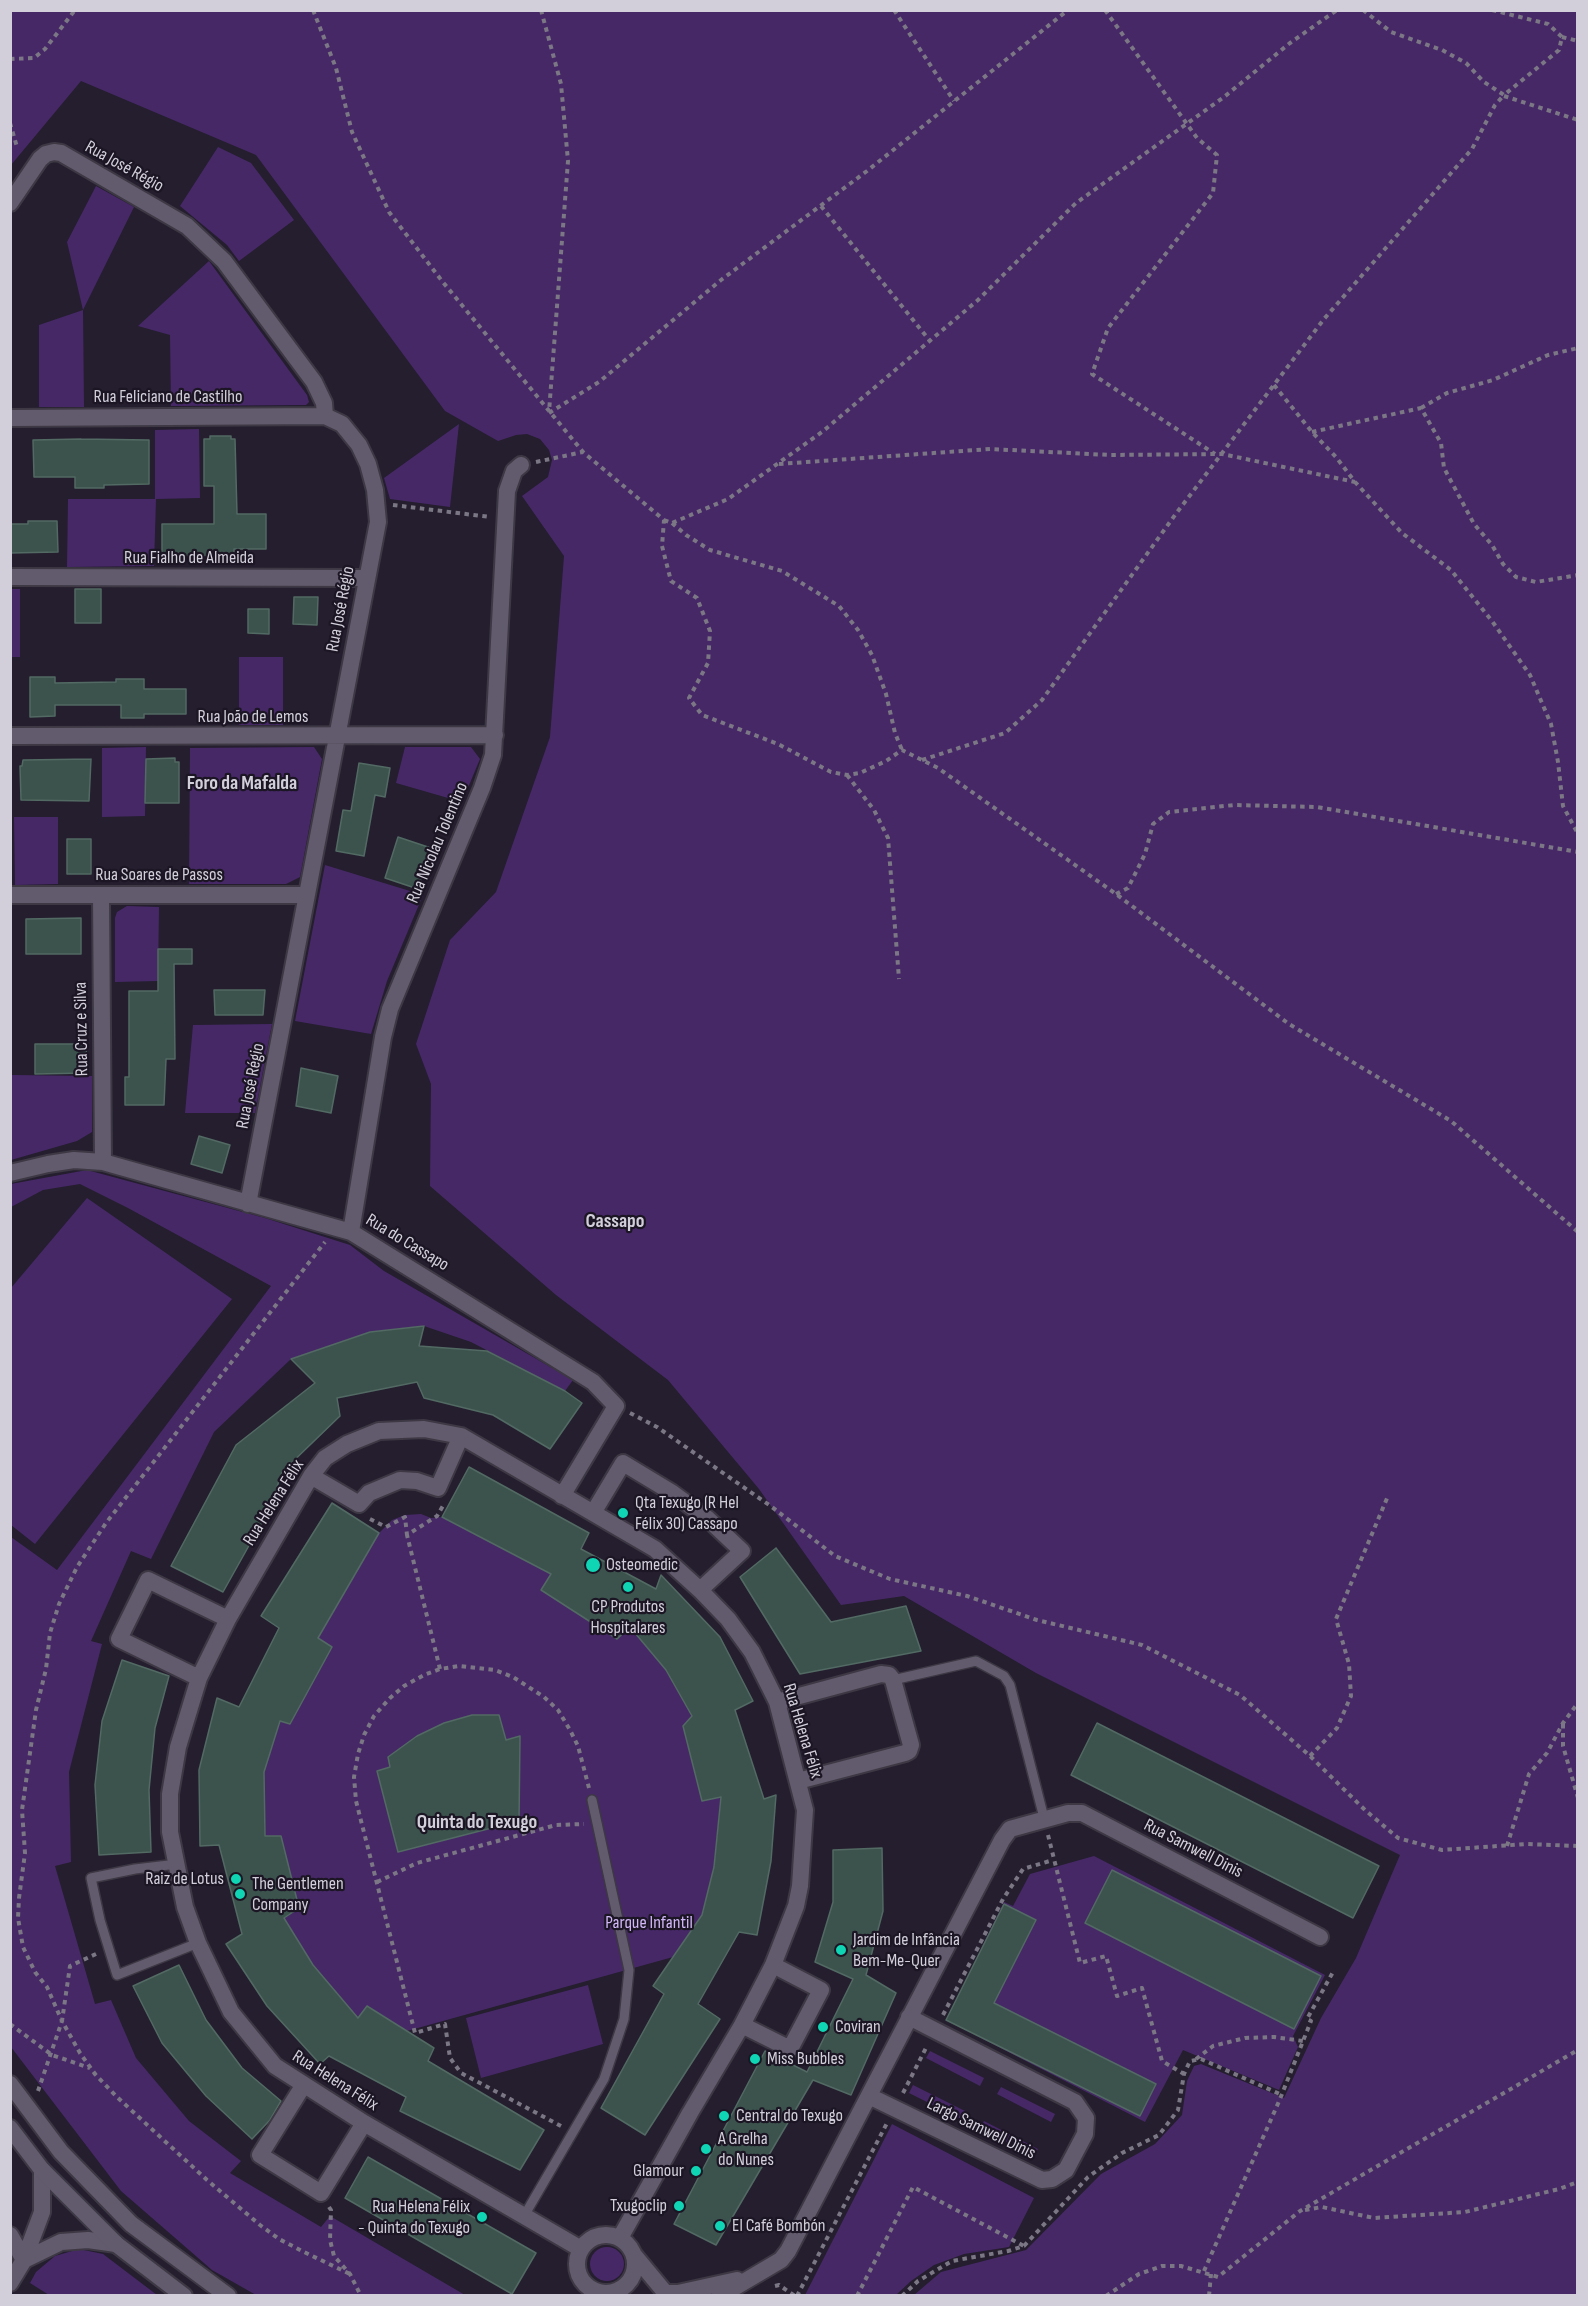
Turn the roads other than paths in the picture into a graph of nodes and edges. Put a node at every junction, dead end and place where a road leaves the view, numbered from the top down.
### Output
1 (10, 203) edge
2 (325, 416) junction
3 (10, 418) edge
4 (522, 465) road end
5 (10, 577) edge
6 (367, 578) junction
7 (495, 735) junction
8 (10, 736) edge
9 (337, 736) junction
10 (10, 895) edge
11 (101, 895) junction
12 (307, 895) junction
13 (103, 1162) junction
14 (10, 1173) edge
15 (248, 1204) junction
16 (351, 1232) junction
17 (461, 1436) junction
18 (311, 1476) junction
19 (562, 1496) junction
20 (593, 1513) junction
21 (700, 1590) junction
22 (228, 1619) junction
23 (199, 1678) junction
24 (893, 1680) junction
25 (777, 1702) junction
26 (798, 1781) junction
27 (592, 1800) road end
28 (1044, 1818) junction
29 (177, 1864) junction
30 (1320, 1937) dead end
31 (198, 1943) junction
32 (773, 1965) junction
33 (909, 2017) junction
34 (742, 2025) junction
35 (10, 2084) edge
36 (303, 2086) junction
37 (869, 2096) junction
38 (364, 2123) junction
39 (10, 2128) edge
40 (42, 2170) junction
41 (524, 2216) junction
42 (10, 2235) edge
43 (620, 2238) junction
44 (116, 2244) junction
45 (580, 2249) junction
46 (634, 2255) junction
47 (24, 2260) junction
48 (747, 2278) junction
49 (10, 2283) edge
50 (605, 2294) edge
51 (667, 2294) edge
52 (183, 2295) edge
53 (228, 2295) edge
54 (720, 2295) edge

1 - 2 street, Rua José Régio
2 - 3 street, Rua Feliciano de Castilho
2 - 6 street, Rua José Régio
4 - 7 street, Rua Nicolau Tolentino
5 - 6 street, Rua Fialho de Almeida
6 - 9 street, Rua José Régio
7 - 9 street, Rua João de Lemos
7 - 16 street, Rua Nicolau Tolentino
8 - 9 street, Rua João de Lemos
9 - 12 street, Rua José Régio
10 - 11 street, Rua Soares de Passos
11 - 12 street, Rua Soares de Passos
11 - 13 street, Rua Cruz e Silva
12 - 15 street, Rua José Régio
13 - 14 street, Rua do Cassapo
13 - 15 street, Rua do Cassapo
15 - 16 street, Rua do Cassapo
16 - 19 street, Rua do Cassapo
17 - 18 street, Rua Helena Félix
17 - 18 street
17 - 19 street, Rua Helena Félix
18 - 22 street, Rua Helena Félix
19 - 20 street, Rua Helena Félix
20 - 21 street, Rua Helena Félix
20 - 21 street
21 - 25 street, Rua Helena Félix
22 - 23 street, Rua Helena Félix
22 - 23 street
23 - 29 street, Rua Helena Félix
24 - 25 street
24 - 26 street
24 - 28 lane
25 - 26 street, Rua Helena Félix
26 - 32 street, Rua Helena Félix
27 - 41 lane
28 - 30 street, Rua Samwell Dinis
28 - 33 street, Rua Samwell Dinis
29 - 31 street, Rua Helena Félix
29 - 31 lane
31 - 36 street, Rua Helena Félix
32 - 34 street, Rua Helena Félix
32 - 34 street
33 - 37 street, Rua Samwell Dinis
33 - 37 street, Largo Samwell Dinis
34 - 43 street, Rua Helena Félix
35 - 53 street
36 - 38 street, Rua Helena Félix
36 - 38 street
37 - 48 street, Rua Samwell Dinis
38 - 41 street, Rua Helena Félix
39 - 40 street
40 - 44 street
40 - 47 street
41 - 45 street, Rua Helena Félix
42 - 47 street
43 - 45 street
43 - 46 street
44 - 47 street
44 - 52 street
45 - 50 street
46 - 50 street
46 - 51 street
47 - 49 street
48 - 51 street
48 - 54 street, Rua Samwell Dinis

